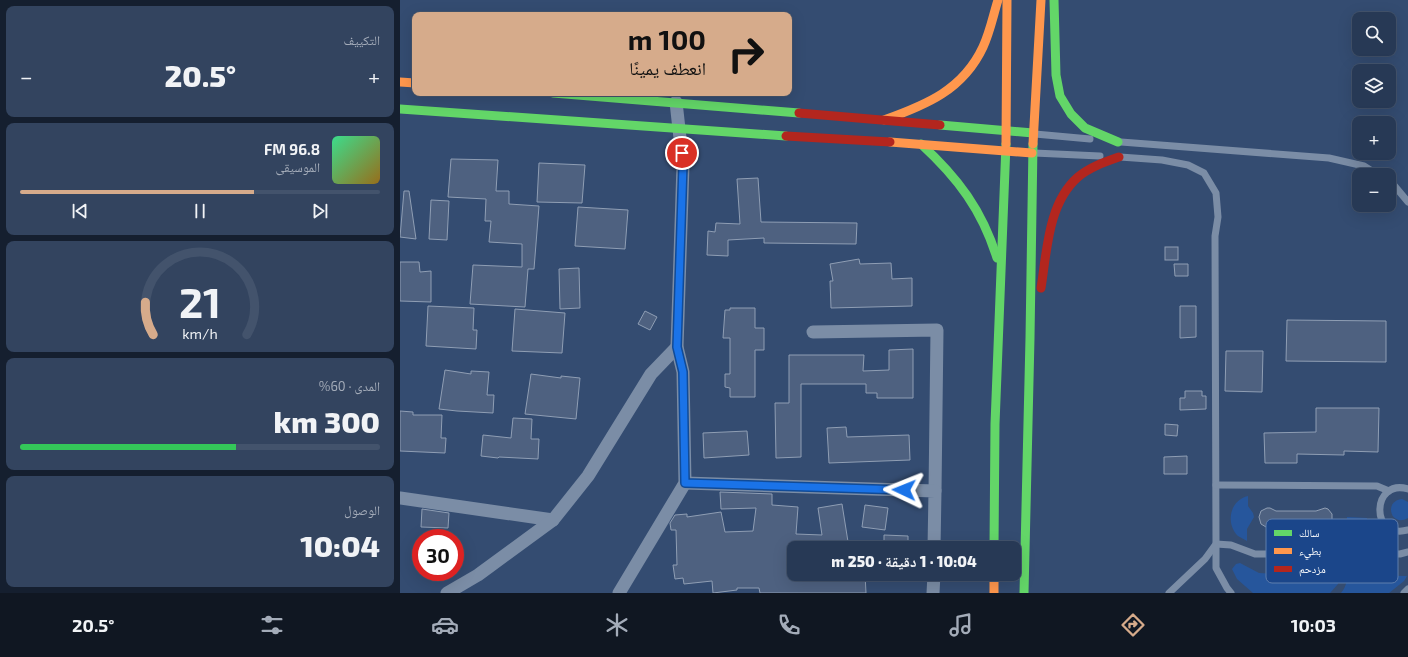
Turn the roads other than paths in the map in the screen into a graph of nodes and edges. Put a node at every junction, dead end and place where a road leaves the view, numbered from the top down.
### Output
1 (998, 0) edge
2 (1007, 0) edge
3 (1041, 0) edge
4 (1054, 0) edge
5 (400, 82) edge
6 (412, 83) edge
7 (594, 96) edge
8 (676, 102) junction
9 (400, 109) edge
10 (884, 120) junction
11 (679, 130) junction
12 (1006, 131) junction
13 (1033, 133) junction
14 (1118, 142) junction
15 (921, 144) junction
16 (1005, 152) junction
17 (1032, 153) junction
18 (1119, 157) junction
19 (1367, 168) edge
20 (1396, 188) edge
21 (1408, 202) edge
22 (1000, 273) junction
23 (813, 332) dead end
24 (1030, 338) junction
25 (677, 347) junction
26 (685, 483) junction
27 (1216, 485) junction
28 (1408, 489) edge
29 (935, 491) junction
30 (1389, 491) junction
31 (400, 498) edge
32 (1382, 519) edge
33 (553, 520) junction
34 (1408, 530) edge
35 (1398, 531) edge
36 (934, 541) edge
37 (994, 541) edge
38 (1216, 544) junction
39 (1408, 552) edge
40 (1266, 554) edge
41 (1398, 554) edge
42 (934, 581) edge
43 (994, 581) edge
44 (1408, 589) edge
45 (1176, 590) edge
46 (447, 593) edge
47 (619, 593) edge
48 (933, 593) edge
49 (994, 593) edge
50 (1024, 593) edge
51 (1169, 593) edge
52 (1232, 593) edge
53 (1404, 593) edge

1 - 10 main road
2 - 12 main road
3 - 13 main road
4 - 14 main road
5 - 6 main road
7 - 8 main road
8 - 10 main road
8 - 11 street
9 - 11 main road
10 - 12 main road
11 - 15 main road
11 - 25 street
12 - 13 main road
12 - 16 main road
13 - 14 lane
13 - 17 main road
14 - 19 lane
15 - 16 main road
15 - 22 main road
16 - 17 main road
16 - 22 main road
17 - 18 lane
17 - 24 main road
18 - 24 main road
18 - 27 lane
20 - 21 lane
22 - 37 main road
23 - 29 street
24 - 50 main road
25 - 26 street
25 - 33 street
26 - 29 street
26 - 47 street
27 - 30 lane
27 - 38 lane
28 - 30 lane
29 - 36 street
30 - 32 lane
31 - 33 street
33 - 46 street
34 - 35 lane
38 - 40 lane
38 - 45 lane
38 - 52 lane
39 - 41 lane
42 - 48 street
43 - 49 main road
44 - 53 lane
45 - 51 lane

